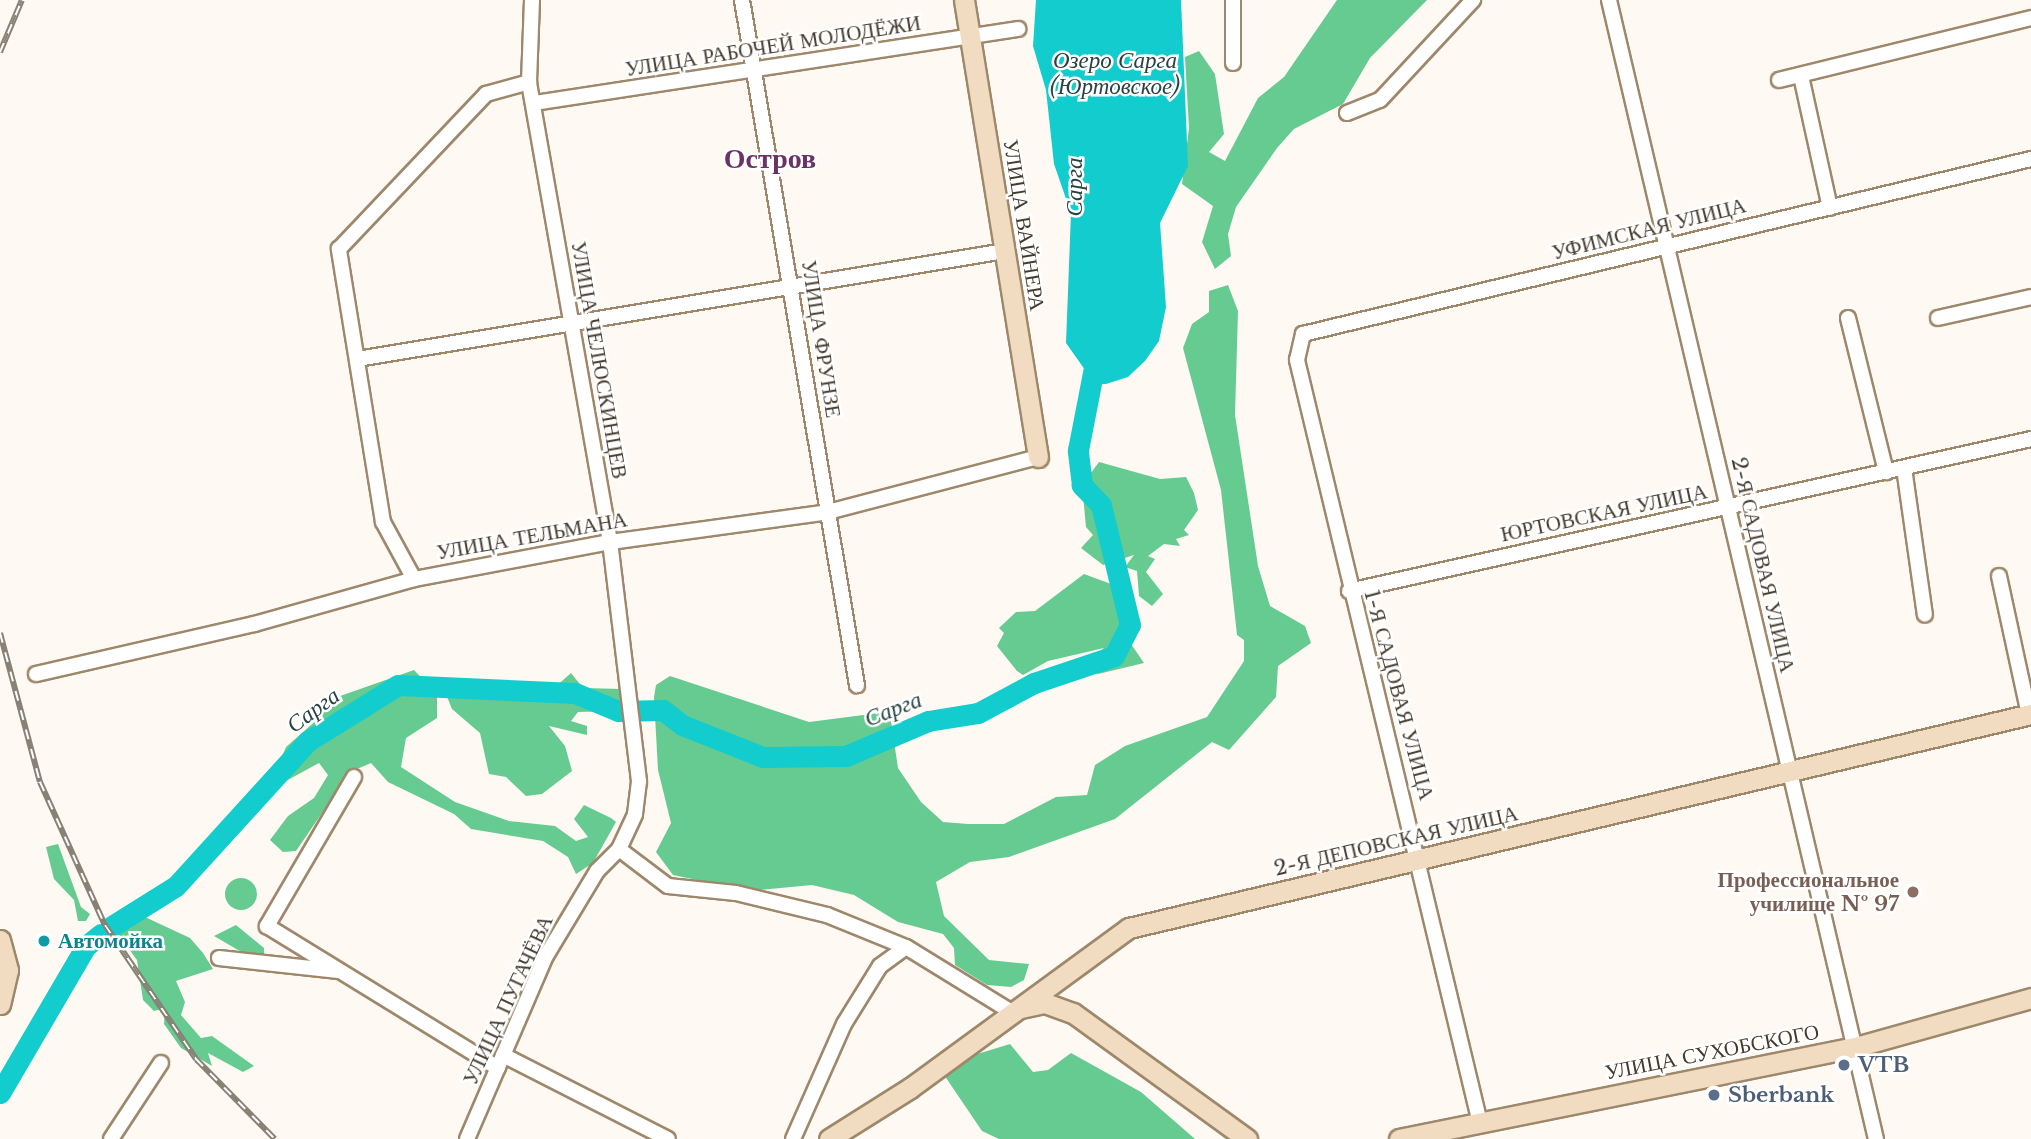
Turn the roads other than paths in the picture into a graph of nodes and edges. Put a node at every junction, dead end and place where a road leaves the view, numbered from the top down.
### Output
1 (532, 0) edge
2 (743, 0) edge
3 (964, 0) edge
4 (1233, 0) edge
5 (1473, 0) edge
6 (1609, 0) edge
7 (2031, 18) edge
8 (1018, 29) dead end
9 (971, 37) junction
10 (1233, 63) dead end
11 (756, 70) junction
12 (1801, 76) junction
13 (1779, 80) dead end
14 (529, 82) junction
15 (534, 103) junction
16 (1347, 113) dead end
17 (2031, 159) edge
18 (1830, 208) junction
19 (1667, 247) junction
20 (1005, 251) junction
21 (791, 286) junction
22 (2031, 297) edge
23 (1848, 318) dead end
24 (1938, 318) dead end
25 (574, 323) junction
26 (358, 359) junction
27 (1297, 360) joint
28 (2031, 439) edge
29 (1038, 457) joint
30 (1904, 468) junction
31 (1886, 472) junction
32 (1728, 507) junction
33 (828, 512) junction
34 (610, 542) junction
35 (1999, 576) dead end
36 (414, 579) junction
37 (1349, 591) junction
38 (1925, 615) dead end
39 (36, 674) dead end
40 (857, 685) dead end
41 (2030, 715) edge
42 (1790, 771) junction
43 (354, 777) dead end
44 (619, 849) junction
45 (1420, 857) junction
46 (0, 940) edge
47 (906, 947) junction
48 (219, 958) dead end
49 (339, 971) junction
50 (2031, 998) edge
51 (3, 1000) edge
52 (1010, 1011) junction
53 (1859, 1046) junction
54 (500, 1062) junction
55 (161, 1063) dead end
56 (1480, 1123) junction
57 (111, 1139) edge
58 (467, 1139) edge
59 (668, 1139) edge
60 (793, 1139) edge
61 (828, 1139) edge
62 (1247, 1139) edge
63 (1399, 1139) edge
64 (1876, 1139) edge

1 - 14 street, УЛИЦА ЧЕЛЮСКИНЦЕВ
2 - 11 street, УЛИЦА ФРУНЗЕ
3 - 9 street, УЛИЦА ВАЙНЕРА
4 - 10 street
5 - 16 street
6 - 19 street, 2-Я САДОВАЯ УЛИЦА
7 - 12 street
8 - 9 street, УЛИЦА РАБОЧЕЙ МОЛОДЁЖИ
9 - 11 street, УЛИЦА РАБОЧЕЙ МОЛОДЁЖИ
9 - 20 street, УЛИЦА ВАЙНЕРА
11 - 15 street, УЛИЦА РАБОЧЕЙ МОЛОДЁЖИ
11 - 21 street, УЛИЦА ФРУНЗЕ
12 - 13 street
12 - 18 street
14 - 15 street, УЛИЦА ЧЕЛЮСКИНЦЕВ
14 - 26 street
15 - 25 street, УЛИЦА ЧЕЛЮСКИНЦЕВ
17 - 18 street, УФИМСКАЯ УЛИЦА
18 - 19 street, УФИМСКАЯ УЛИЦА
19 - 27 street, УФИМСКАЯ УЛИЦА
19 - 32 street, 2-Я САДОВАЯ УЛИЦА
20 - 21 street
20 - 29 street, УЛИЦА ВАЙНЕРА
21 - 25 street
21 - 33 street, УЛИЦА ФРУНЗЕ
22 - 24 street
23 - 31 street
25 - 26 street
25 - 34 street, УЛИЦА ЧЕЛЮСКИНЦЕВ
26 - 36 street
27 - 37 street, 1-Я САДОВАЯ УЛИЦА
28 - 30 street, ЮРТОВСКАЯ УЛИЦА
29 - 33 street, УЛИЦА ТЕЛЬМАНА
30 - 31 street, ЮРТОВСКАЯ УЛИЦА
30 - 38 street
31 - 32 street, ЮРТОВСКАЯ УЛИЦА
32 - 37 street, ЮРТОВСКАЯ УЛИЦА
32 - 42 street, 2-Я САДОВАЯ УЛИЦА
33 - 34 street, УЛИЦА ТЕЛЬМАНА
33 - 40 street, УЛИЦА ФРУНЗЕ
34 - 36 street, УЛИЦА ТЕЛЬМАНА
34 - 44 street, УЛИЦА ЧЕЛЮСКИНЦЕВ
35 - 41 street
36 - 39 street, УЛИЦА ТЕЛЬМАНА
37 - 45 street, 1-Я САДОВАЯ УЛИЦА
41 - 42 street, 2-Я ДЕПОВСКАЯ УЛИЦА
42 - 45 street, 2-Я ДЕПОВСКАЯ УЛИЦА
42 - 53 street, 2-Я САДОВАЯ УЛИЦА
43 - 49 street
44 - 47 street
44 - 54 street, УЛИЦА ПУГАЧЁВА
45 - 52 street, 2-Я ДЕПОВСКАЯ УЛИЦА
45 - 56 street, 1-Я САДОВАЯ УЛИЦА
46 - 51 street
47 - 52 street
47 - 60 street
48 - 49 street
49 - 54 street
50 - 53 street, УЛИЦА СУХОБСКОГО
52 - 61 street, 2-Я ДЕПОВСКАЯ УЛИЦА
52 - 62 street
53 - 56 street, УЛИЦА СУХОБСКОГО
53 - 64 street, 2-Я САДОВАЯ УЛИЦА
54 - 58 street, УЛИЦА ПУГАЧЁВА
54 - 59 street
55 - 57 street
56 - 63 street, УЛИЦА СУХОБСКОГО

